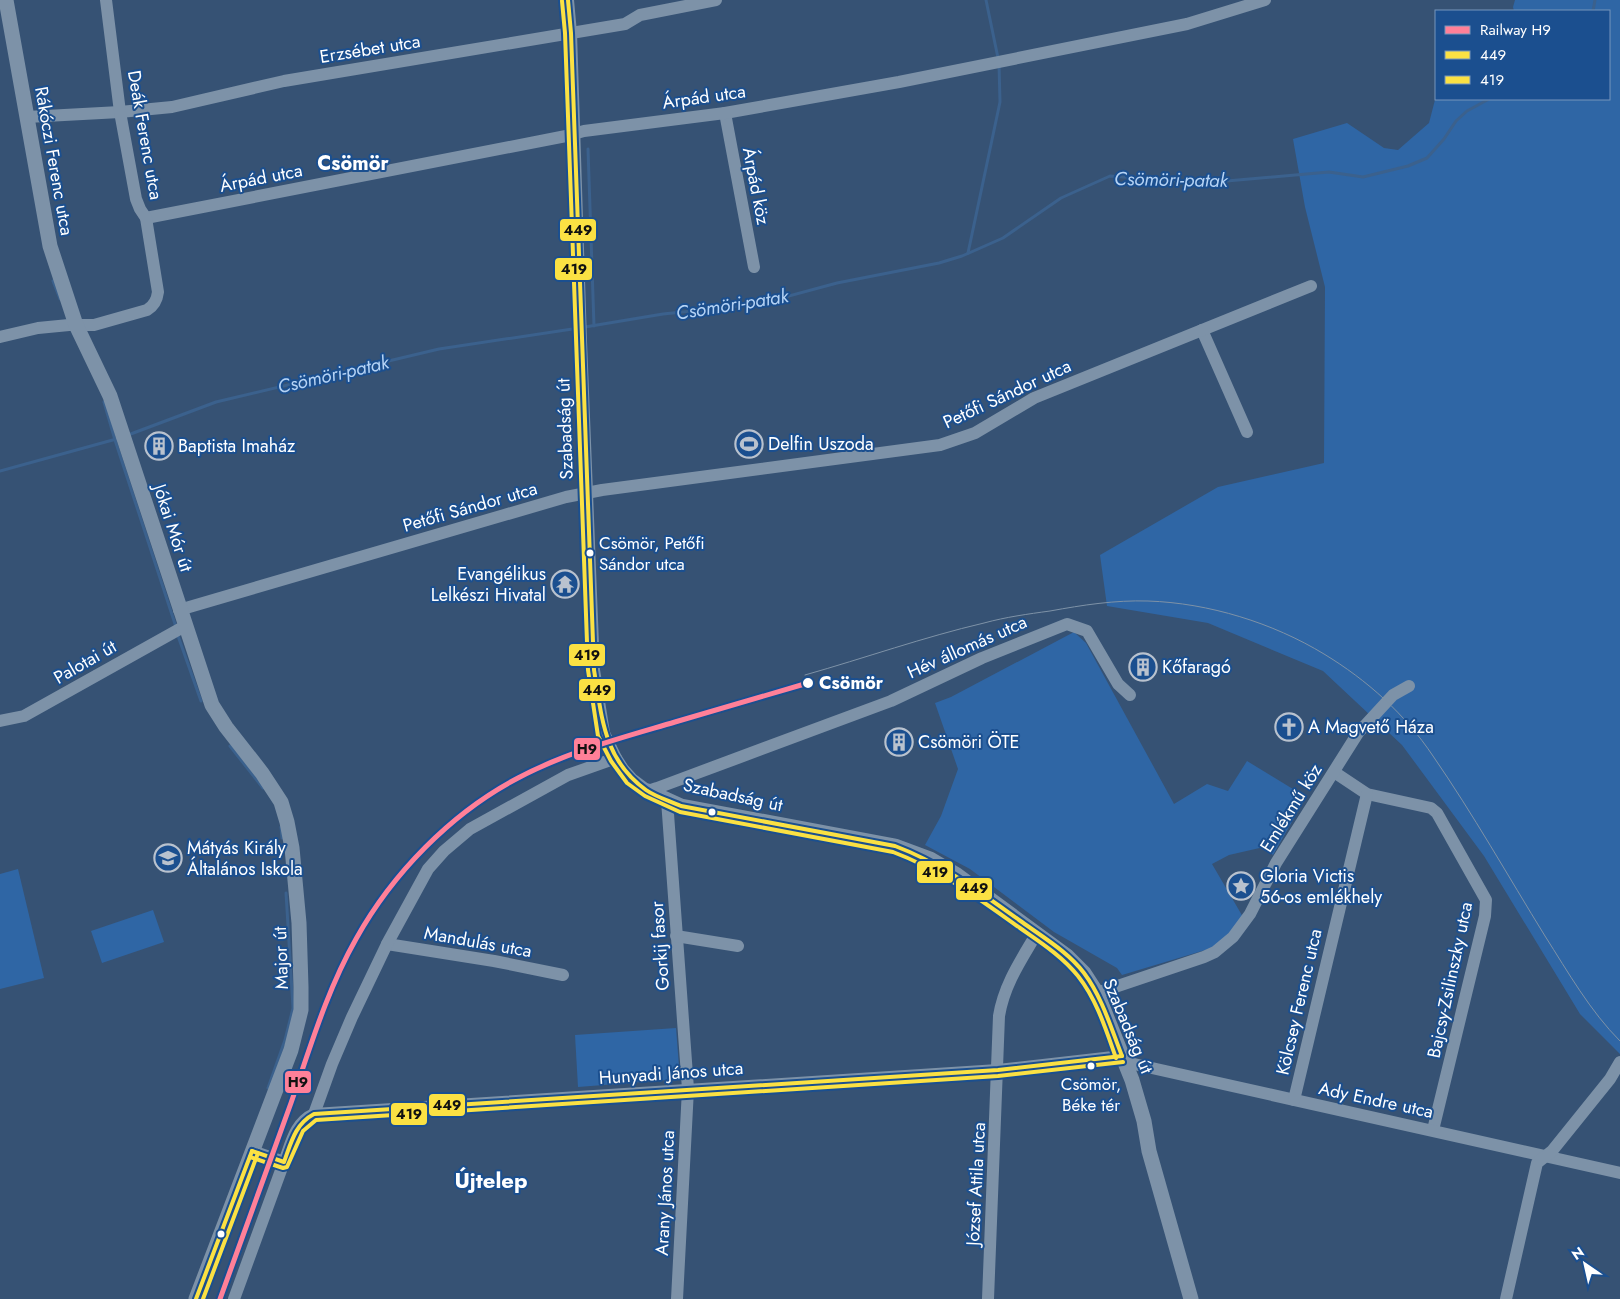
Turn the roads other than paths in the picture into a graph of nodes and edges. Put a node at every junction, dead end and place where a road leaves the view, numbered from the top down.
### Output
1 (6, 0) edge
2 (106, 0) edge
3 (568, 0) edge
4 (716, 0) edge
5 (1265, 0) edge
6 (571, 34) junction
7 (120, 112) junction
8 (725, 113) junction
9 (27, 117) junction
10 (574, 134) junction
11 (146, 218) junction
12 (754, 267) dead end
13 (1312, 286) dead end
14 (76, 326) junction
15 (1202, 330) junction
16 (0, 337) edge
17 (1247, 432) dead end
18 (586, 494) junction
19 (179, 610) junction
20 (179, 628) junction
21 (1409, 686) dead end
22 (1130, 695) dead end
23 (0, 721) edge
24 (616, 758) junction
25 (1334, 772) junction
26 (648, 791) junction
27 (1367, 794) junction
28 (667, 800) junction
29 (1037, 933) junction
30 (676, 936) junction
31 (387, 944) junction
32 (738, 946) dead end
33 (563, 975) dead end
34 (1096, 993) junction
35 (1123, 1059) junction
36 (1620, 1062) edge
37 (998, 1070) junction
38 (688, 1089) junction
39 (1294, 1100) junction
40 (314, 1114) junction
41 (1433, 1130) junction
42 (252, 1151) junction
43 (1544, 1157) junction
44 (284, 1162) junction
45 (1620, 1173) edge
46 (196, 1299) edge
47 (234, 1299) edge
48 (678, 1299) edge
49 (988, 1299) edge
50 (1192, 1299) edge
51 (1506, 1299) edge

1 - 9 street, Rákóczi Ferenc utca
2 - 7 street, Deák Ferenc utca
3 - 6 street, Szabadság út
4 - 6 street, Erzsébet utca
5 - 8 street, Árpád utca
6 - 7 street, Erzsébet utca
6 - 10 street, Szabadság út
7 - 9 street, Erzsébet utca
7 - 11 street, Deák Ferenc utca
8 - 10 street, Árpád utca
8 - 12 street, Árpád köz
9 - 14 street, Rákóczi Ferenc utca
10 - 11 street, Árpád utca
10 - 18 street, Szabadság út
11 - 14 street, Deák Ferenc utca
13 - 15 street, Petőfi Sándor utca
14 - 16 street
14 - 19 street, Jókai Mór út
15 - 17 street
15 - 18 street, Petőfi Sándor utca
18 - 19 street, Petőfi Sándor utca
18 - 24 street, Szabadság út
19 - 20 street, Jókai Mór út
20 - 23 street, Palotai út
20 - 42 street, Major út
21 - 25 street, Emlékmű köz
22 - 26 street, Hév állomás utca
24 - 26 street, Szabadság út
24 - 31 street
25 - 27 street, Bajcsy-Zsilinszky utca
25 - 34 street, Emlékmű köz
26 - 28 street, Szabadság út
27 - 39 street, Kölcsey Ferenc utca
27 - 41 street, Bajcsy-Zsilinszky utca
28 - 29 street, Szabadság út
28 - 30 street, Gorkij fasor
29 - 34 street, Szabadság út
29 - 37 street, József Attila utca
30 - 32 street
30 - 38 street, Gorkij fasor
31 - 33 street, Mandulás utca
31 - 40 street
34 - 35 street, Szabadság út
35 - 37 street, Hunyadi János utca
35 - 39 street, Ady Endre utca
35 - 50 street, Szabadság út
36 - 43 street
37 - 38 street, Hunyadi János utca
37 - 49 street, József Attila utca
38 - 40 street, Hunyadi János utca
38 - 48 street, Arany János utca
39 - 41 street, Ady Endre utca
40 - 44 street
41 - 43 street, Ady Endre utca
42 - 44 street
42 - 46 street, Major út
43 - 45 street, Ady Endre utca
43 - 51 street
44 - 47 street

